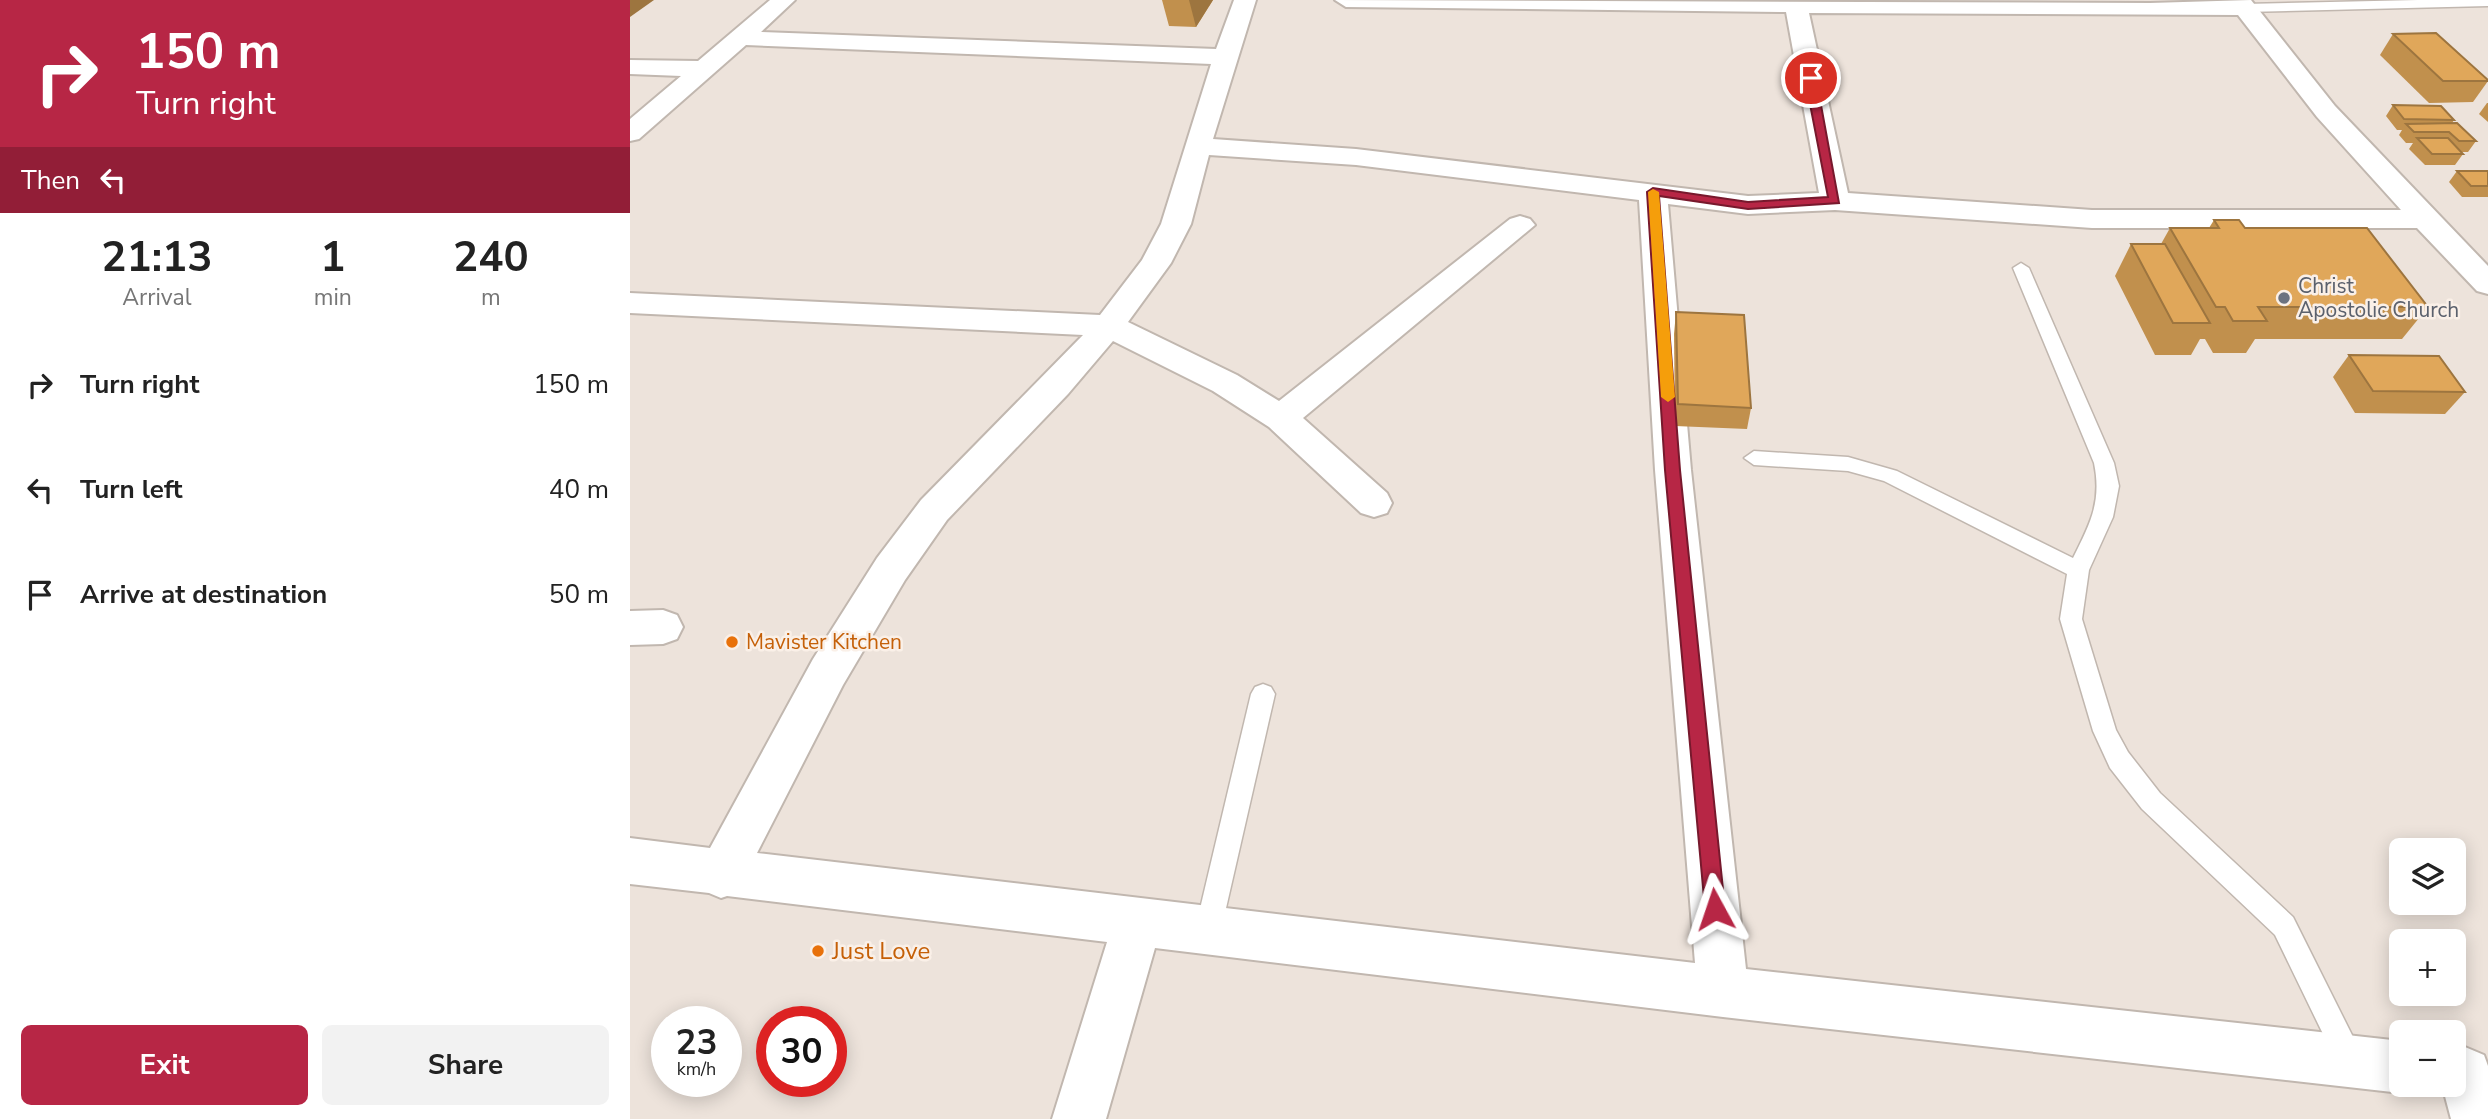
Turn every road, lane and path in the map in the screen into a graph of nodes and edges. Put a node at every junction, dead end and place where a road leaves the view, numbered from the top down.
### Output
1 (784, 0) edge
2 (1245, 0) edge
3 (1346, 0) edge
4 (1654, 1) edge
5 (2488, 2) edge
6 (2242, 4) edge
7 (1796, 5) junction
8 (740, 38) junction
9 (1225, 57) junction
10 (630, 67) edge
11 (703, 69) junction
12 (630, 133) edge
13 (1198, 146) junction
14 (1653, 192) junction
15 (1835, 201) junction
16 (2425, 219) junction
17 (1520, 225) dead end
18 (2021, 268) dead end
19 (2488, 284) edge
20 (630, 303) edge
21 (1108, 326) junction
22 (1281, 418) junction
23 (1754, 458) dead end
24 (1374, 503) dead end
25 (2078, 570) junction
26 (1264, 694) dead end
27 (630, 861) edge
28 (721, 875) junction
29 (1138, 922) junction
30 (1208, 930) junction
31 (1723, 992) junction
32 (2351, 1061) junction
33 (2389, 1066) edge
34 (1079, 1119) edge

1 - 8 street
2 - 9 street
3 - 4 street
4 - 7 street
5 - 6 lane
6 - 7 street
6 - 16 street
7 - 15 street
8 - 9 street
8 - 11 street
9 - 13 street
10 - 11 street
11 - 12 street
13 - 14 street
13 - 21 street
14 - 15 street
14 - 31 street
15 - 16 street
16 - 19 street
17 - 22 street
18 - 25 lane
20 - 21 street
21 - 22 street
21 - 28 street
22 - 24 street
23 - 25 lane
25 - 32 lane
26 - 30 lane
27 - 28 street
28 - 29 street
29 - 30 street
29 - 34 street
30 - 31 street
31 - 32 street
32 - 33 street

